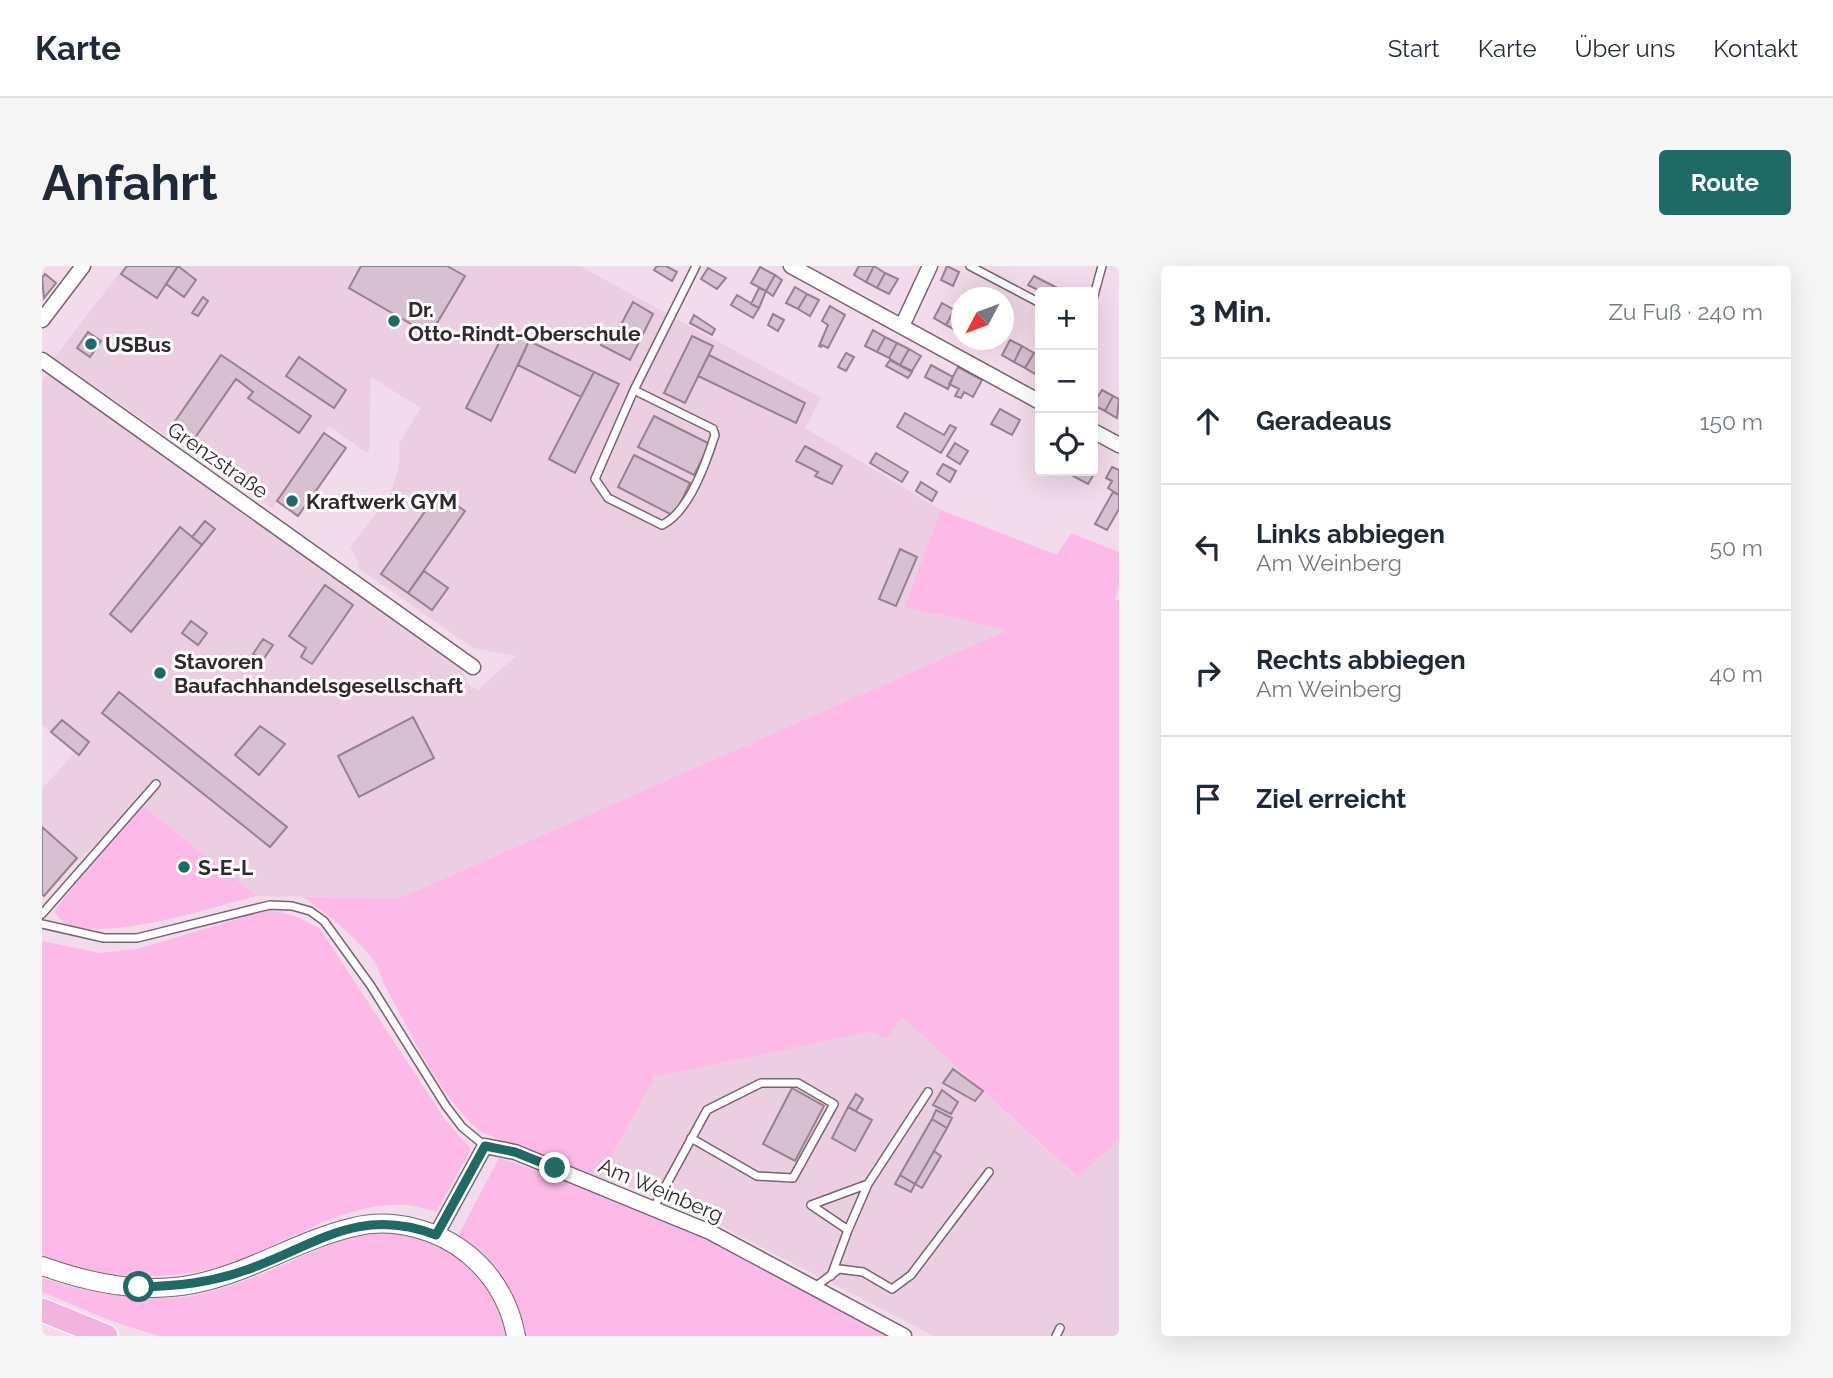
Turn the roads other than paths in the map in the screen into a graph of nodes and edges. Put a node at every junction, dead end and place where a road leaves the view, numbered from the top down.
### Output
1 (83, 266) edge
2 (696, 266) edge
3 (791, 266) edge
4 (930, 266) edge
5 (970, 266) edge
6 (1102, 266) edge
7 (1096, 287) edge
8 (1035, 300) edge
9 (42, 320) edge
10 (902, 326) junction
11 (42, 360) edge
12 (634, 390) junction
13 (1035, 399) edge
14 (1098, 434) edge
15 (1119, 445) edge
16 (473, 667) dead end
17 (156, 784) dead end
18 (42, 914) edge
19 (42, 924) edge
20 (928, 1091) dead end
21 (691, 1138) junction
22 (485, 1146) junction
23 (989, 1172) dead end
24 (868, 1184) junction
25 (653, 1209) junction
26 (848, 1230) junction
27 (436, 1235) junction
28 (42, 1266) edge
29 (831, 1276) junction
30 (814, 1288) junction
31 (42, 1310) edge
32 (1060, 1328) dead end
33 (106, 1336) edge
34 (516, 1336) edge
35 (904, 1336) edge
36 (1056, 1336) edge

1 - 9 street
2 - 12 lane
3 - 10 street
4 - 10 street
5 - 8 lane
6 - 7 lane
10 - 13 street
11 - 16 street, Grenzstraße
12 - 12 lane
14 - 15 street
17 - 18 lane
19 - 22 lane
20 - 24 lane
21 - 21 lane
21 - 25 lane
22 - 25 street, Am Weinberg
22 - 27 street
23 - 29 lane
24 - 26 lane
24 - 26 lane
25 - 30 street, Am Weinberg
26 - 29 lane
27 - 28 street
27 - 34 street
29 - 30 lane
30 - 35 street, Am Weinberg
31 - 33 highway
32 - 36 lane

